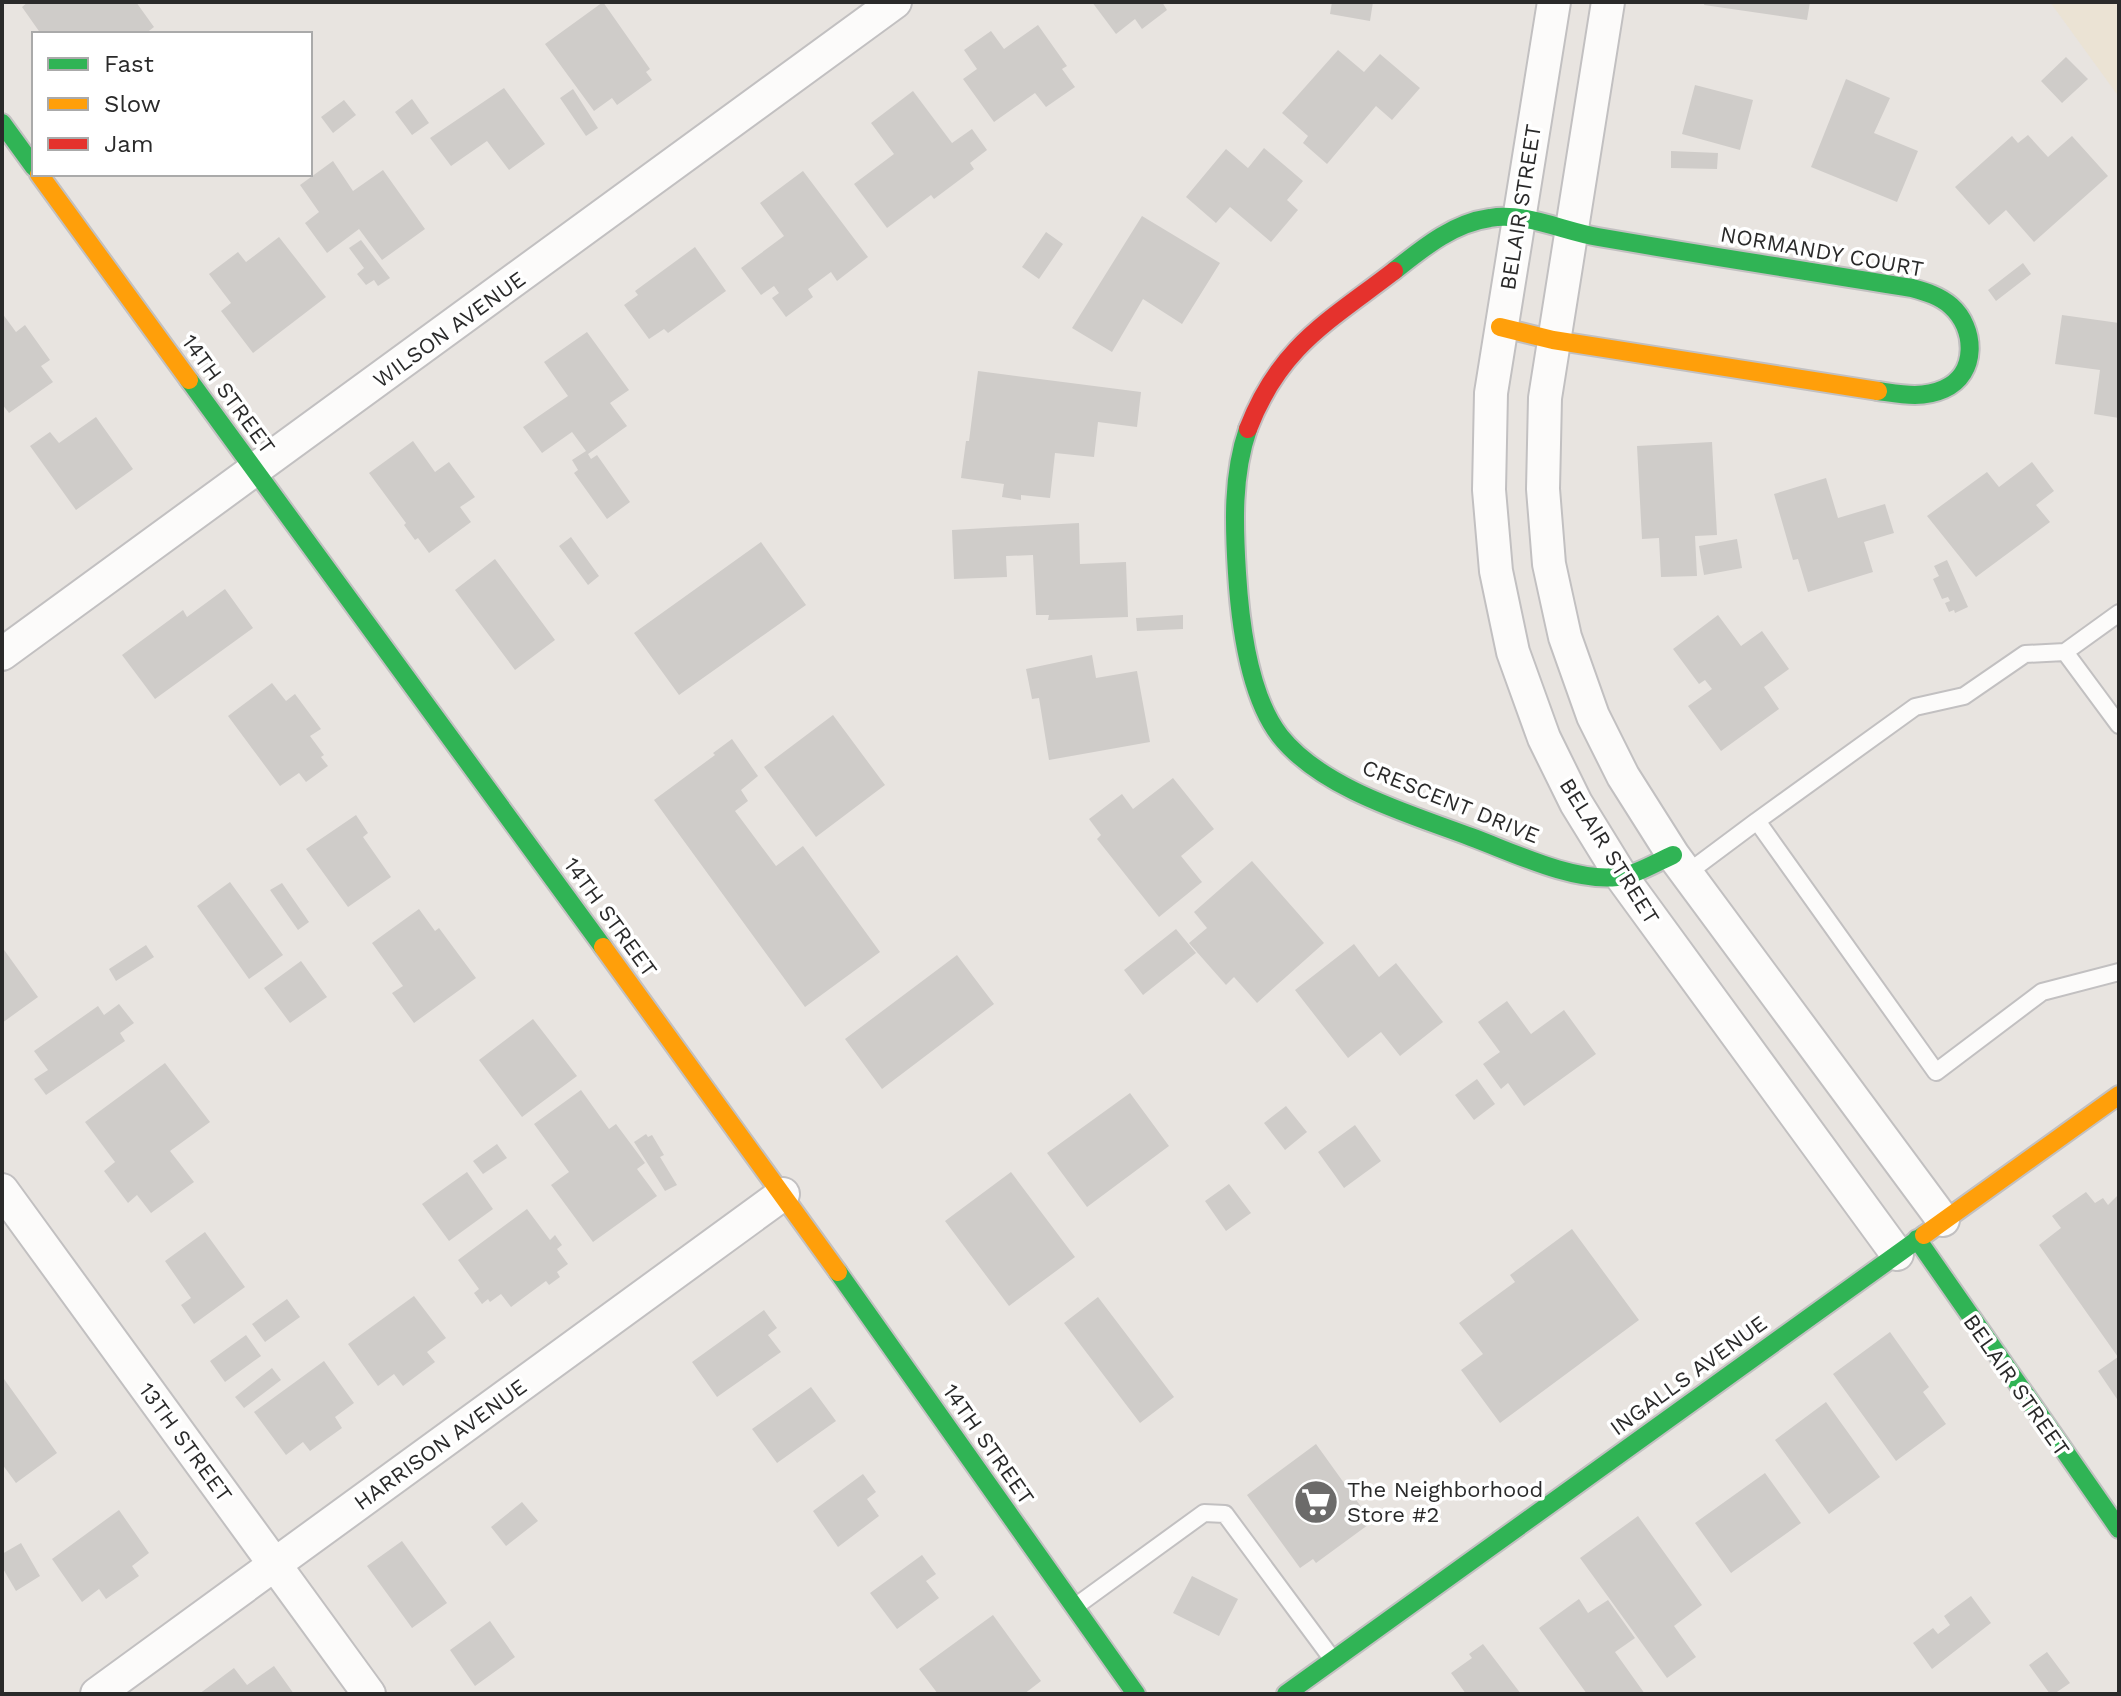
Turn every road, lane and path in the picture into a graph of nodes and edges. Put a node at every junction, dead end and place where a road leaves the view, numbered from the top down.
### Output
1 (895, 2) edge
2 (1554, 2) edge
3 (1608, 2) edge
4 (2, 123) edge
5 (32, 164) edge
6 (40, 176) edge
7 (1519, 219) junction
8 (1571, 232) junction
9 (1500, 327) junction
10 (1553, 340) junction
11 (256, 471) junction
12 (2119, 613) edge
13 (2065, 652) junction
14 (2, 654) edge
15 (2119, 725) edge
16 (1757, 821) junction
17 (1679, 865) junction
18 (1621, 876) junction
19 (2119, 972) edge
20 (2119, 1095) edge
21 (2, 1190) edge
22 (783, 1194) junction
23 (1943, 1220) junction
24 (1907, 1247) junction
25 (2119, 1529) edge
26 (275, 1564) junction
27 (1075, 1607) junction
28 (1333, 1660) junction
29 (97, 1694) edge
30 (369, 1694) edge
31 (1136, 1694) edge
32 (1286, 1694) edge

1 - 11 street, WILSON AVENUE
2 - 7 street, BELAIR STREET
3 - 8 street
4 - 5 street
6 - 11 street, 14TH STREET
7 - 8 street, CRESCENT DRIVE
7 - 9 street, BELAIR STREET
7 - 18 street, CRESCENT DRIVE
8 - 10 street
8 - 10 street, NORMANDY COURT
9 - 10 street, NORMANDY COURT
9 - 18 street, BELAIR STREET
10 - 17 street
11 - 14 street, WILSON AVENUE
11 - 22 street, 14TH STREET
12 - 13 lane
13 - 15 lane
13 - 16 lane
16 - 17 lane
16 - 19 lane
17 - 18 street, CRESCENT DRIVE
17 - 23 street
18 - 24 street, BELAIR STREET
20 - 23 street, INGALLS AVENUE
21 - 26 street, 13TH STREET
22 - 26 street, HARRISON AVENUE
22 - 27 street, 14TH STREET
23 - 24 street, INGALLS AVENUE
24 - 25 street, BELAIR STREET
24 - 28 street, INGALLS AVENUE
26 - 29 street, HARRISON AVENUE
26 - 30 street, 13TH STREET
27 - 28 lane
27 - 31 street, 14TH STREET
28 - 32 street, INGALLS AVENUE

